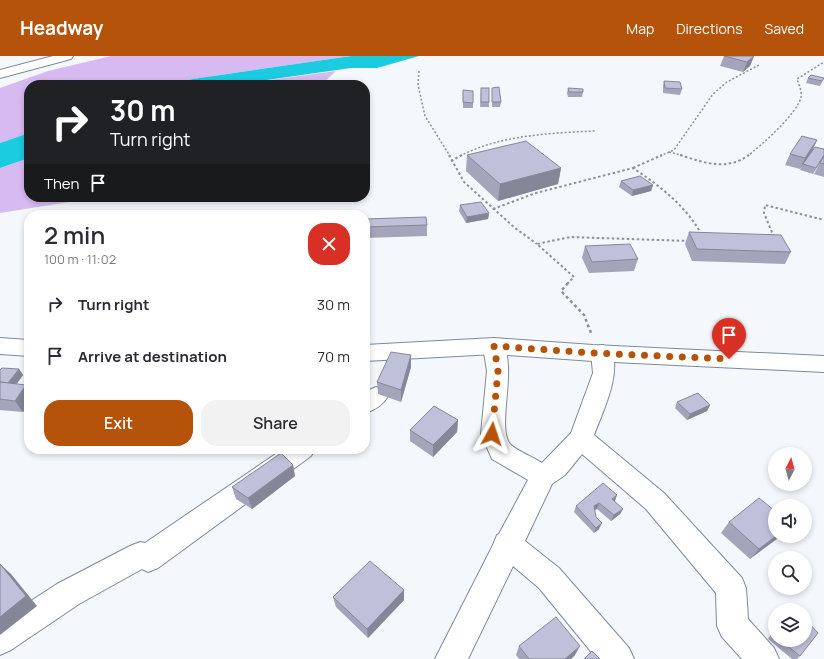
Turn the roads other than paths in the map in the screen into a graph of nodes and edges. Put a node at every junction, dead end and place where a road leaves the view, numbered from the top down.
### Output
1 (67, 56) edge
2 (0, 74) edge
3 (0, 346) edge
4 (494, 346) junction
5 (24, 348) edge
6 (370, 353) edge
7 (598, 353) junction
8 (824, 364) edge
9 (580, 438) junction
10 (295, 454) edge
11 (543, 476) junction
12 (507, 544) junction
13 (0, 639) edge
14 (451, 659) edge
15 (618, 659) edge
16 (763, 659) edge

1 - 2 street
3 - 5 street
4 - 6 street
4 - 7 street
4 - 11 street
7 - 8 street
7 - 9 street
9 - 11 street
9 - 16 street
10 - 13 street
11 - 12 street
12 - 14 street
12 - 15 street

